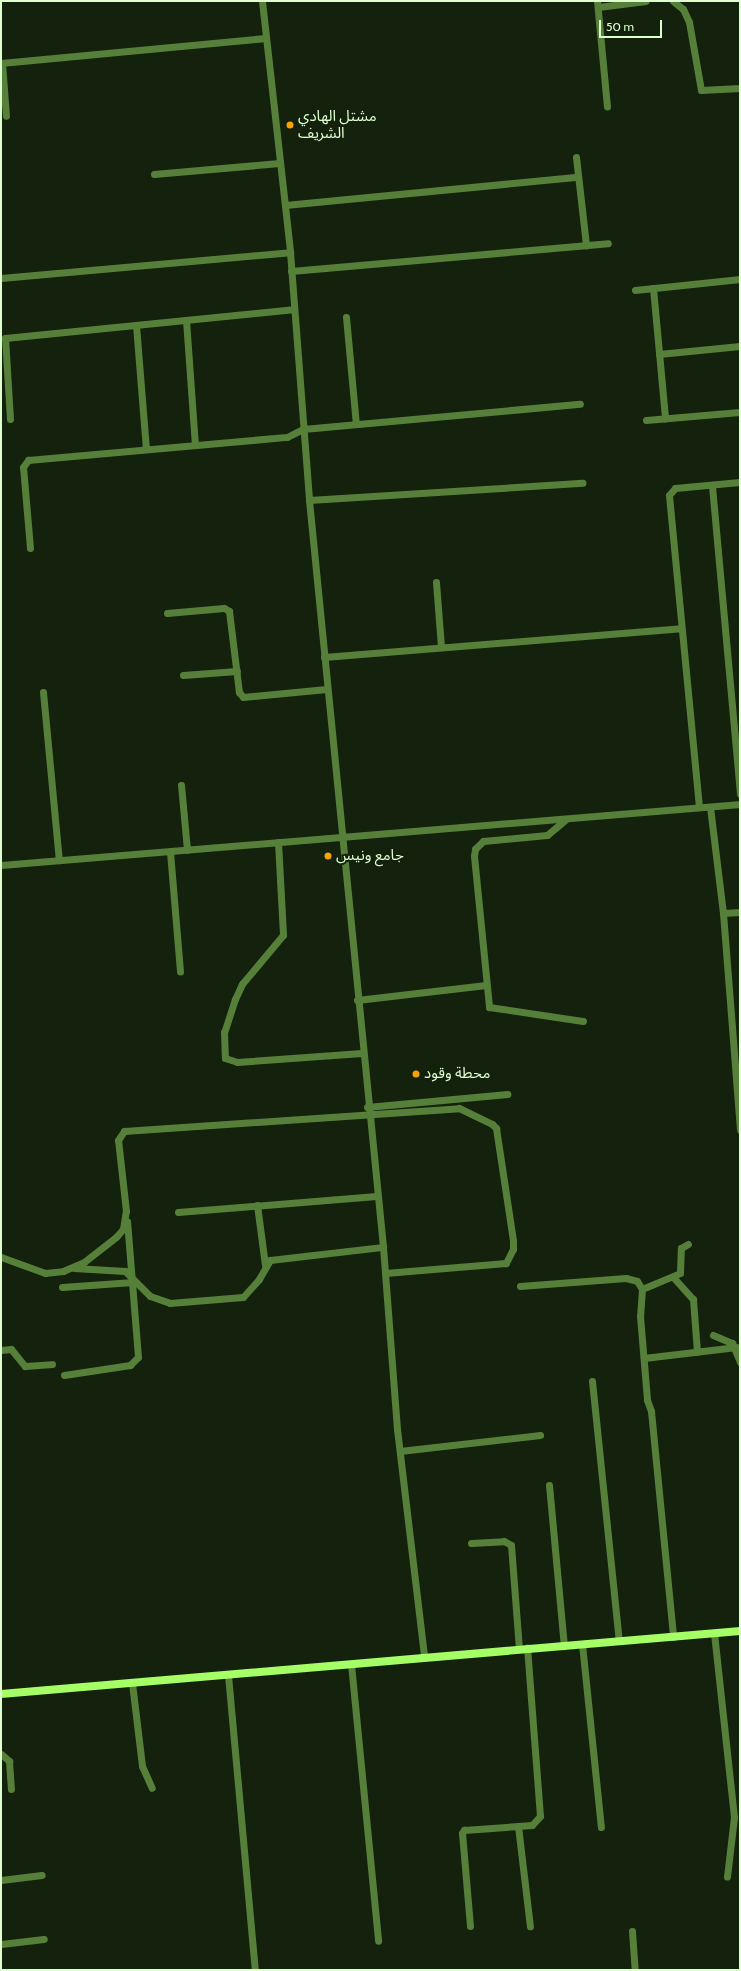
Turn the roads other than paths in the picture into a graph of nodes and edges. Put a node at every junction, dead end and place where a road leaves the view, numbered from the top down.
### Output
1 (262, 1) edge
2 (646, 1) edge
3 (673, 1) edge
4 (598, 4) edge
5 (266, 38) junction
6 (1, 63) edge
7 (740, 88) edge
8 (607, 108) dead end
9 (6, 116) dead end
10 (576, 157) dead end
11 (280, 163) junction
12 (154, 174) dead end
13 (578, 177) junction
14 (285, 205) junction
15 (608, 243) dead end
16 (586, 245) junction
17 (290, 252) junction
18 (291, 271) junction
19 (1, 278) edge
20 (740, 279) edge
21 (653, 288) junction
22 (635, 290) dead end
23 (293, 309) junction
24 (346, 318) dead end
25 (186, 320) junction
26 (136, 325) junction
27 (740, 346) edge
28 (659, 354) junction
29 (580, 404) dead end
30 (740, 412) edge
31 (664, 418) junction
32 (10, 419) dead end
33 (646, 420) dead end
34 (356, 424) junction
35 (303, 429) junction
36 (195, 445) junction
37 (146, 449) junction
38 (740, 482) edge
39 (582, 483) dead end
40 (712, 486) junction
41 (309, 500) junction
42 (30, 548) dead end
43 (436, 582) dead end
44 (167, 613) dead end
45 (681, 628) junction
46 (440, 647) junction
47 (324, 657) junction
48 (236, 671) junction
49 (183, 674) dead end
50 (327, 689) junction
51 (44, 692) dead end
52 (181, 785) dead end
53 (740, 794) edge
54 (740, 804) edge
55 (710, 807) junction
56 (699, 808) junction
57 (565, 820) junction
58 (341, 838) junction
59 (278, 842) junction
60 (187, 850) junction
61 (170, 852) junction
62 (59, 860) junction
63 (1, 864) edge
64 (740, 912) edge
65 (723, 913) junction
66 (180, 972) dead end
67 (486, 985) junction
68 (357, 1000) junction
69 (583, 1022) dead end
70 (362, 1053) junction
71 (738, 1080) edge
72 (507, 1094) dead end
73 (367, 1110) junction
74 (740, 1130) edge
75 (376, 1196) junction
76 (257, 1205) junction
77 (126, 1211) junction
78 (178, 1212) dead end
79 (688, 1244) dead end
80 (383, 1247) junction
81 (1, 1257) edge
82 (265, 1265) junction
83 (72, 1268) junction
84 (385, 1273) junction
85 (673, 1277) junction
86 (133, 1278) junction
87 (520, 1286) dead end
88 (62, 1287) dead end
89 (642, 1289) junction
90 (714, 1335) dead end
91 (736, 1347) junction
92 (1, 1350) edge
93 (697, 1352) junction
94 (644, 1358) junction
95 (740, 1362) edge
96 (52, 1364) dead end
97 (64, 1375) dead end
98 (592, 1381) dead end
99 (540, 1435) dead end
100 (400, 1451) junction
101 (549, 1485) dead end
102 (470, 1543) dead end
103 (740, 1631) edge
104 (714, 1633) junction
105 (673, 1637) junction
106 (619, 1641) junction
107 (582, 1644) junction
108 (564, 1646) junction
109 (523, 1647) junction
110 (424, 1657) junction
111 (351, 1664) junction
112 (228, 1675) junction
113 (132, 1683) junction
114 (1, 1694) edge
115 (1, 1754) edge
116 (11, 1788) dead end
117 (152, 1788) dead end
118 (518, 1826) junction
119 (601, 1827) dead end
120 (42, 1876) dead end
121 (727, 1877) dead end
122 (1, 1880) edge
123 (470, 1926) dead end
124 (530, 1926) dead end
125 (632, 1931) dead end
126 (44, 1939) dead end
127 (378, 1941) dead end
128 (1, 1944) edge
129 (255, 1970) edge
130 (635, 1970) edge

1 - 5 street
2 - 4 street
3 - 7 street
4 - 8 street
5 - 6 street
5 - 11 street
6 - 9 street
10 - 13 street
11 - 12 street
11 - 14 street
13 - 14 street
13 - 16 street
14 - 17 street
15 - 16 street
16 - 18 street
17 - 18 street
17 - 19 street
18 - 23 street
20 - 21 street
21 - 22 street
21 - 28 street
23 - 25 street
23 - 35 street
24 - 34 street
25 - 26 street
25 - 36 street
26 - 32 street
26 - 37 street
27 - 28 street
28 - 31 street
29 - 34 street
30 - 31 street
31 - 33 street
34 - 35 street
35 - 36 street
35 - 41 street
36 - 37 street
37 - 42 street
38 - 40 street
39 - 41 street
40 - 45 street
40 - 53 street
41 - 47 street
43 - 46 street
44 - 48 street
45 - 46 street
45 - 56 street
46 - 47 street
47 - 50 street
48 - 49 street
48 - 50 street
50 - 58 street
51 - 62 street
52 - 60 street
54 - 55 street
55 - 56 street
55 - 65 street
56 - 57 street
57 - 58 street
57 - 67 street
58 - 59 street
58 - 68 street
59 - 60 street
59 - 70 street
60 - 61 street
61 - 62 street
61 - 66 street
62 - 63 street
64 - 65 street
65 - 71 street
67 - 68 street
67 - 69 street
68 - 70 street
70 - 73 street
71 - 74 street
72 - 73 street
73 - 75 street
73 - 77 street
73 - 84 street
75 - 76 street
75 - 80 street
76 - 78 street
76 - 82 street
77 - 83 street
77 - 86 street
79 - 85 street
80 - 82 street
80 - 84 street
81 - 83 street
82 - 86 street
83 - 86 street
84 - 100 street
85 - 89 street
85 - 93 street
86 - 88 street
86 - 97 street
87 - 89 street
89 - 94 street
90 - 91 street
91 - 93 street
91 - 95 street
92 - 96 street
93 - 94 street
94 - 105 street
98 - 106 street
99 - 100 street
100 - 110 street
101 - 108 street
102 - 109 street
103 - 104 main road
104 - 105 main road
104 - 121 street
105 - 106 main road
106 - 107 main road
107 - 108 main road
107 - 119 street
108 - 109 main road
109 - 110 main road
109 - 118 street
110 - 111 main road
111 - 112 main road
111 - 127 street
112 - 113 main road
112 - 129 street
113 - 114 main road
113 - 117 street
115 - 116 street
118 - 123 street
118 - 124 street
120 - 122 street
125 - 130 street
126 - 128 street

